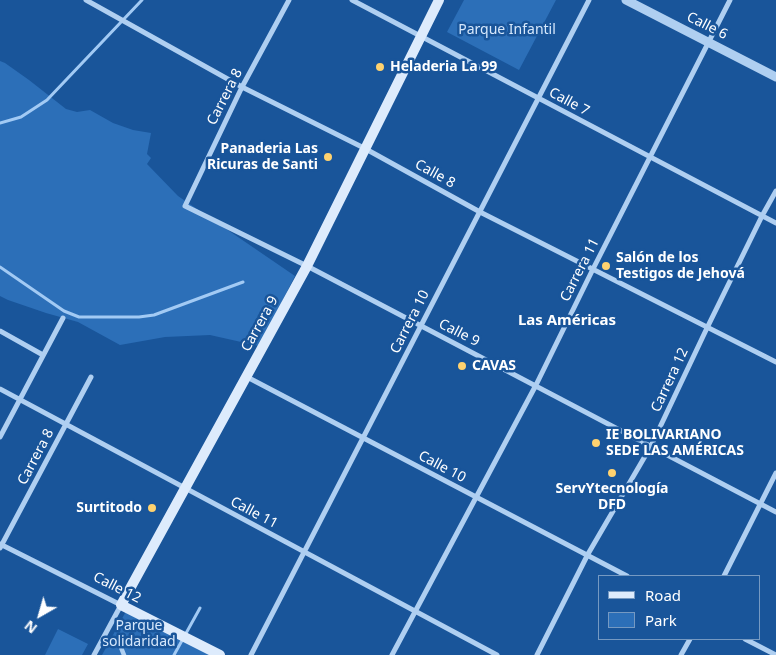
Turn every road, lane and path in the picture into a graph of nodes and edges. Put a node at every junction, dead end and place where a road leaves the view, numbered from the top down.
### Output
1 (86, 0) edge
2 (289, 0) edge
3 (352, 0) edge
4 (439, 0) edge
5 (589, 0) edge
6 (626, 0) edge
7 (730, 0) edge
8 (420, 38) junction
9 (708, 42) junction
10 (776, 77) edge
11 (242, 87) junction
12 (538, 98) junction
13 (364, 148) junction
14 (650, 158) junction
15 (776, 191) edge
16 (184, 206) joint
17 (480, 212) junction
18 (762, 216) junction
19 (776, 223) edge
20 (307, 266) junction
21 (593, 269) junction
22 (63, 318) dead end
23 (420, 326) junction
24 (707, 328) junction
25 (0, 331) edge
26 (43, 355) junction
27 (776, 362) edge
28 (91, 377) dead end
29 (246, 377) junction
30 (536, 385) junction
31 (0, 389) edge
32 (20, 400) junction
33 (66, 424) junction
34 (0, 437) edge
35 (363, 438) junction
36 (651, 446) junction
37 (776, 473) edge
38 (185, 489) junction
39 (476, 497) junction
40 (761, 504) junction
41 (776, 512) edge
42 (0, 536) edge
43 (1, 545) edge
44 (304, 553) junction
45 (588, 554) junction
46 (626, 575) edge
47 (725, 575) edge
48 (121, 606) junction
49 (415, 611) junction
50 (104, 636) junction
51 (689, 640) edge
52 (746, 640) edge
53 (94, 655) edge
54 (124, 655) edge
55 (220, 655) edge
56 (251, 655) edge
57 (392, 655) edge
58 (497, 655) edge
59 (537, 655) edge
60 (681, 655) edge
61 (776, 655) edge

1 - 11 street, Calle 8
2 - 11 street, Carrera 8
3 - 8 street, Calle 7
4 - 8 main road, Carrera 9
5 - 12 street, Carrera 10
6 - 9 street, Calle 6
7 - 9 street, Carrera 11
8 - 12 street, Calle 7
8 - 13 main road, Carrera 9
9 - 10 street, Calle 6
9 - 14 street, Carrera 11
11 - 13 street, Calle 8
11 - 16 street, Carrera 8
12 - 14 street, Calle 7
12 - 17 street, Carrera 10
13 - 17 street, Calle 8
13 - 20 main road, Carrera 9
14 - 18 street, Calle 7
14 - 21 street, Carrera 11
15 - 18 street, Carrera 12
16 - 20 street, Calle 9
17 - 21 street, Calle 8
17 - 23 street, Carrera 10
18 - 19 street, Calle 7
18 - 24 street, Carrera 12
20 - 23 street, Calle 9
20 - 29 main road, Carrera 9
21 - 24 street, Calle 8
21 - 30 street, Carrera 11
22 - 26 street
23 - 30 street, Calle 9
23 - 35 street, Carrera 10
24 - 27 street, Calle 8
24 - 36 street, Carrera 12
25 - 26 street
26 - 32 street
28 - 33 street, Carrera 8
29 - 35 street, Calle 10
29 - 38 main road, Carrera 9
30 - 36 street, Calle 9
30 - 39 street, Carrera 11
31 - 32 street, Calle 11
32 - 33 street, Calle 11
32 - 34 street
33 - 38 street, Calle 11
33 - 43 street, Carrera 8
35 - 39 street, Calle 10
35 - 44 street, Carrera 10
36 - 40 street, Calle 9
36 - 45 street, Carrera 12
37 - 40 street
38 - 44 street, Calle 11
38 - 48 main road, Carrera 9
39 - 45 street, Calle 10
39 - 49 street, Carrera 11
40 - 41 street, Calle 9
40 - 47 street
42 - 43 street
43 - 48 street, Calle 12
44 - 49 street, Calle 11
44 - 56 street, Carrera 10
45 - 46 street, Calle 10
45 - 59 street, Carrera 12
48 - 50 street, Carrera 9
48 - 55 main road, Calle 12
49 - 57 street, Carrera 11
49 - 58 street, Calle 11
50 - 53 street, Carrera 9
50 - 54 street
51 - 60 street
52 - 61 street

